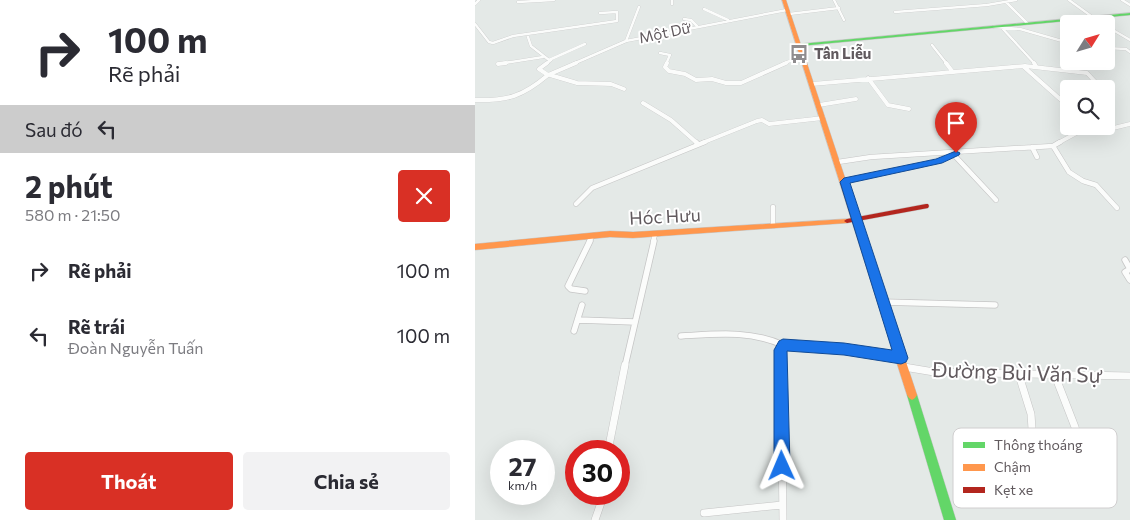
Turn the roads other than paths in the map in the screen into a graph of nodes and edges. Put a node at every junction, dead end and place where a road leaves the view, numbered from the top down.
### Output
1 (479, 0) edge
2 (554, 0) edge
3 (784, 0) edge
4 (834, 0) edge
5 (1017, 0) edge
6 (1069, 0) edge
7 (1122, 0) edge
8 (518, 2) dead end
9 (1006, 2) junction
10 (475, 4) edge
11 (1130, 5) edge
12 (639, 7) dead end
13 (839, 8) junction
14 (704, 9) dead end
15 (788, 12) junction
16 (895, 12) dead end
17 (600, 13) dead end
18 (1130, 14) edge
19 (1087, 15) edge
20 (1115, 16) edge
21 (683, 20) dead end
22 (729, 20) junction
23 (844, 20) dead end
24 (1060, 20) edge
25 (1027, 23) junction
26 (475, 24) edge
27 (697, 26) junction
28 (998, 27) junction
29 (1115, 31) edge
30 (527, 34) junction
31 (1130, 40) edge
32 (626, 41) junction
33 (1060, 41) edge
34 (585, 44) dead end
35 (800, 45) junction
36 (932, 45) dead end
37 (1115, 48) edge
38 (1130, 52) edge
39 (660, 53) dead end
40 (803, 55) junction
41 (543, 57) junction
42 (551, 60) junction
43 (497, 64) dead end
44 (1024, 66) junction
45 (1036, 66) junction
46 (1060, 69) edge
47 (1067, 70) edge
48 (952, 71) junction
49 (549, 75) junction
50 (868, 78) junction
51 (1094, 80) edge
52 (812, 84) junction
53 (624, 89) dead end
54 (856, 99) dead end
55 (1060, 99) edge
56 (475, 100) edge
57 (643, 103) dead end
58 (819, 105) junction
59 (909, 109) dead end
60 (823, 118) junction
61 (1130, 124) edge
62 (1115, 127) edge
63 (1072, 135) edge
64 (698, 144) junction
65 (1053, 146) junction
66 (1032, 147) junction
67 (955, 154) junction
68 (1037, 157) dead end
69 (837, 162) junction
70 (844, 182) junction
71 (996, 200) dead end
72 (576, 204) dead end
73 (925, 206) dead end
74 (773, 207) dead end
75 (1117, 208) dead end
76 (857, 220) junction
77 (773, 226) junction
78 (655, 234) junction
79 (592, 236) junction
80 (475, 247) edge
81 (1125, 260) dead end
82 (1130, 280) edge
83 (585, 291) dead end
84 (882, 302) junction
85 (582, 305) dead end
86 (995, 305) dead end
87 (579, 320) junction
88 (635, 322) junction
89 (574, 331) dead end
90 (681, 336) dead end
91 (783, 345) junction
92 (901, 358) junction
93 (904, 367) junction
94 (1018, 372) junction
95 (1054, 374) junction
96 (1130, 376) edge
97 (1032, 428) edge
98 (1075, 428) edge
99 (609, 440) edge
100 (600, 505) edge
101 (782, 505) junction
102 (704, 512) dead end
103 (595, 520) edge
104 (783, 520) edge
105 (950, 520) edge

1 - 10 street
2 - 8 street
3 - 15 street
4 - 13 street
5 - 9 street
6 - 19 street
7 - 11 street
9 - 16 street
9 - 25 street
12 - 32 street
13 - 15 street, Một Dữ
13 - 23 street
14 - 22 street
15 - 22 street, Một Dữ
15 - 35 street
17 - 30 street
18 - 20 street
21 - 27 street
22 - 27 street, Một Dữ
24 - 25 street
25 - 28 street
26 - 30 street
27 - 32 street, Một Dữ
28 - 33 street
28 - 35 street
28 - 45 street
29 - 31 street
30 - 41 street
32 - 49 street, Một Dữ
34 - 42 street
35 - 40 street
36 - 48 street
37 - 38 street
39 - 40 street
40 - 52 street
41 - 42 street
41 - 43 street
42 - 49 street
44 - 45 street
44 - 48 street
44 - 55 street
45 - 46 street
47 - 51 street
48 - 50 street
49 - 53 street
49 - 56 street, Một Dữ
50 - 52 street
50 - 59 street
52 - 58 street
54 - 58 street
57 - 64 street
58 - 60 street
60 - 64 street
60 - 69 street
61 - 62 street
63 - 65 street
64 - 72 street
65 - 66 street
65 - 75 street
66 - 67 street
66 - 68 street
67 - 69 street
67 - 70 street
67 - 71 street
69 - 70 street
70 - 76 street
73 - 76 street, Hóc Hưu
74 - 77 street
76 - 77 street, Hóc Hưu
76 - 84 street
77 - 78 street, Hóc Hưu
78 - 79 street, Hóc Hưu
78 - 88 street
79 - 80 street, Hóc Hưu
79 - 83 street
81 - 82 street
84 - 86 street
84 - 92 street
85 - 87 street
87 - 88 street
87 - 89 street
88 - 99 street
90 - 91 street
91 - 92 street
91 - 101 street
92 - 93 street
93 - 94 street, Đường Bùi Văn Sự
93 - 105 street
94 - 95 street, Đường Bùi Văn Sự
94 - 97 street
95 - 96 street, Đường Bùi Văn Sự
95 - 98 street
100 - 103 street
101 - 102 street
101 - 104 street

